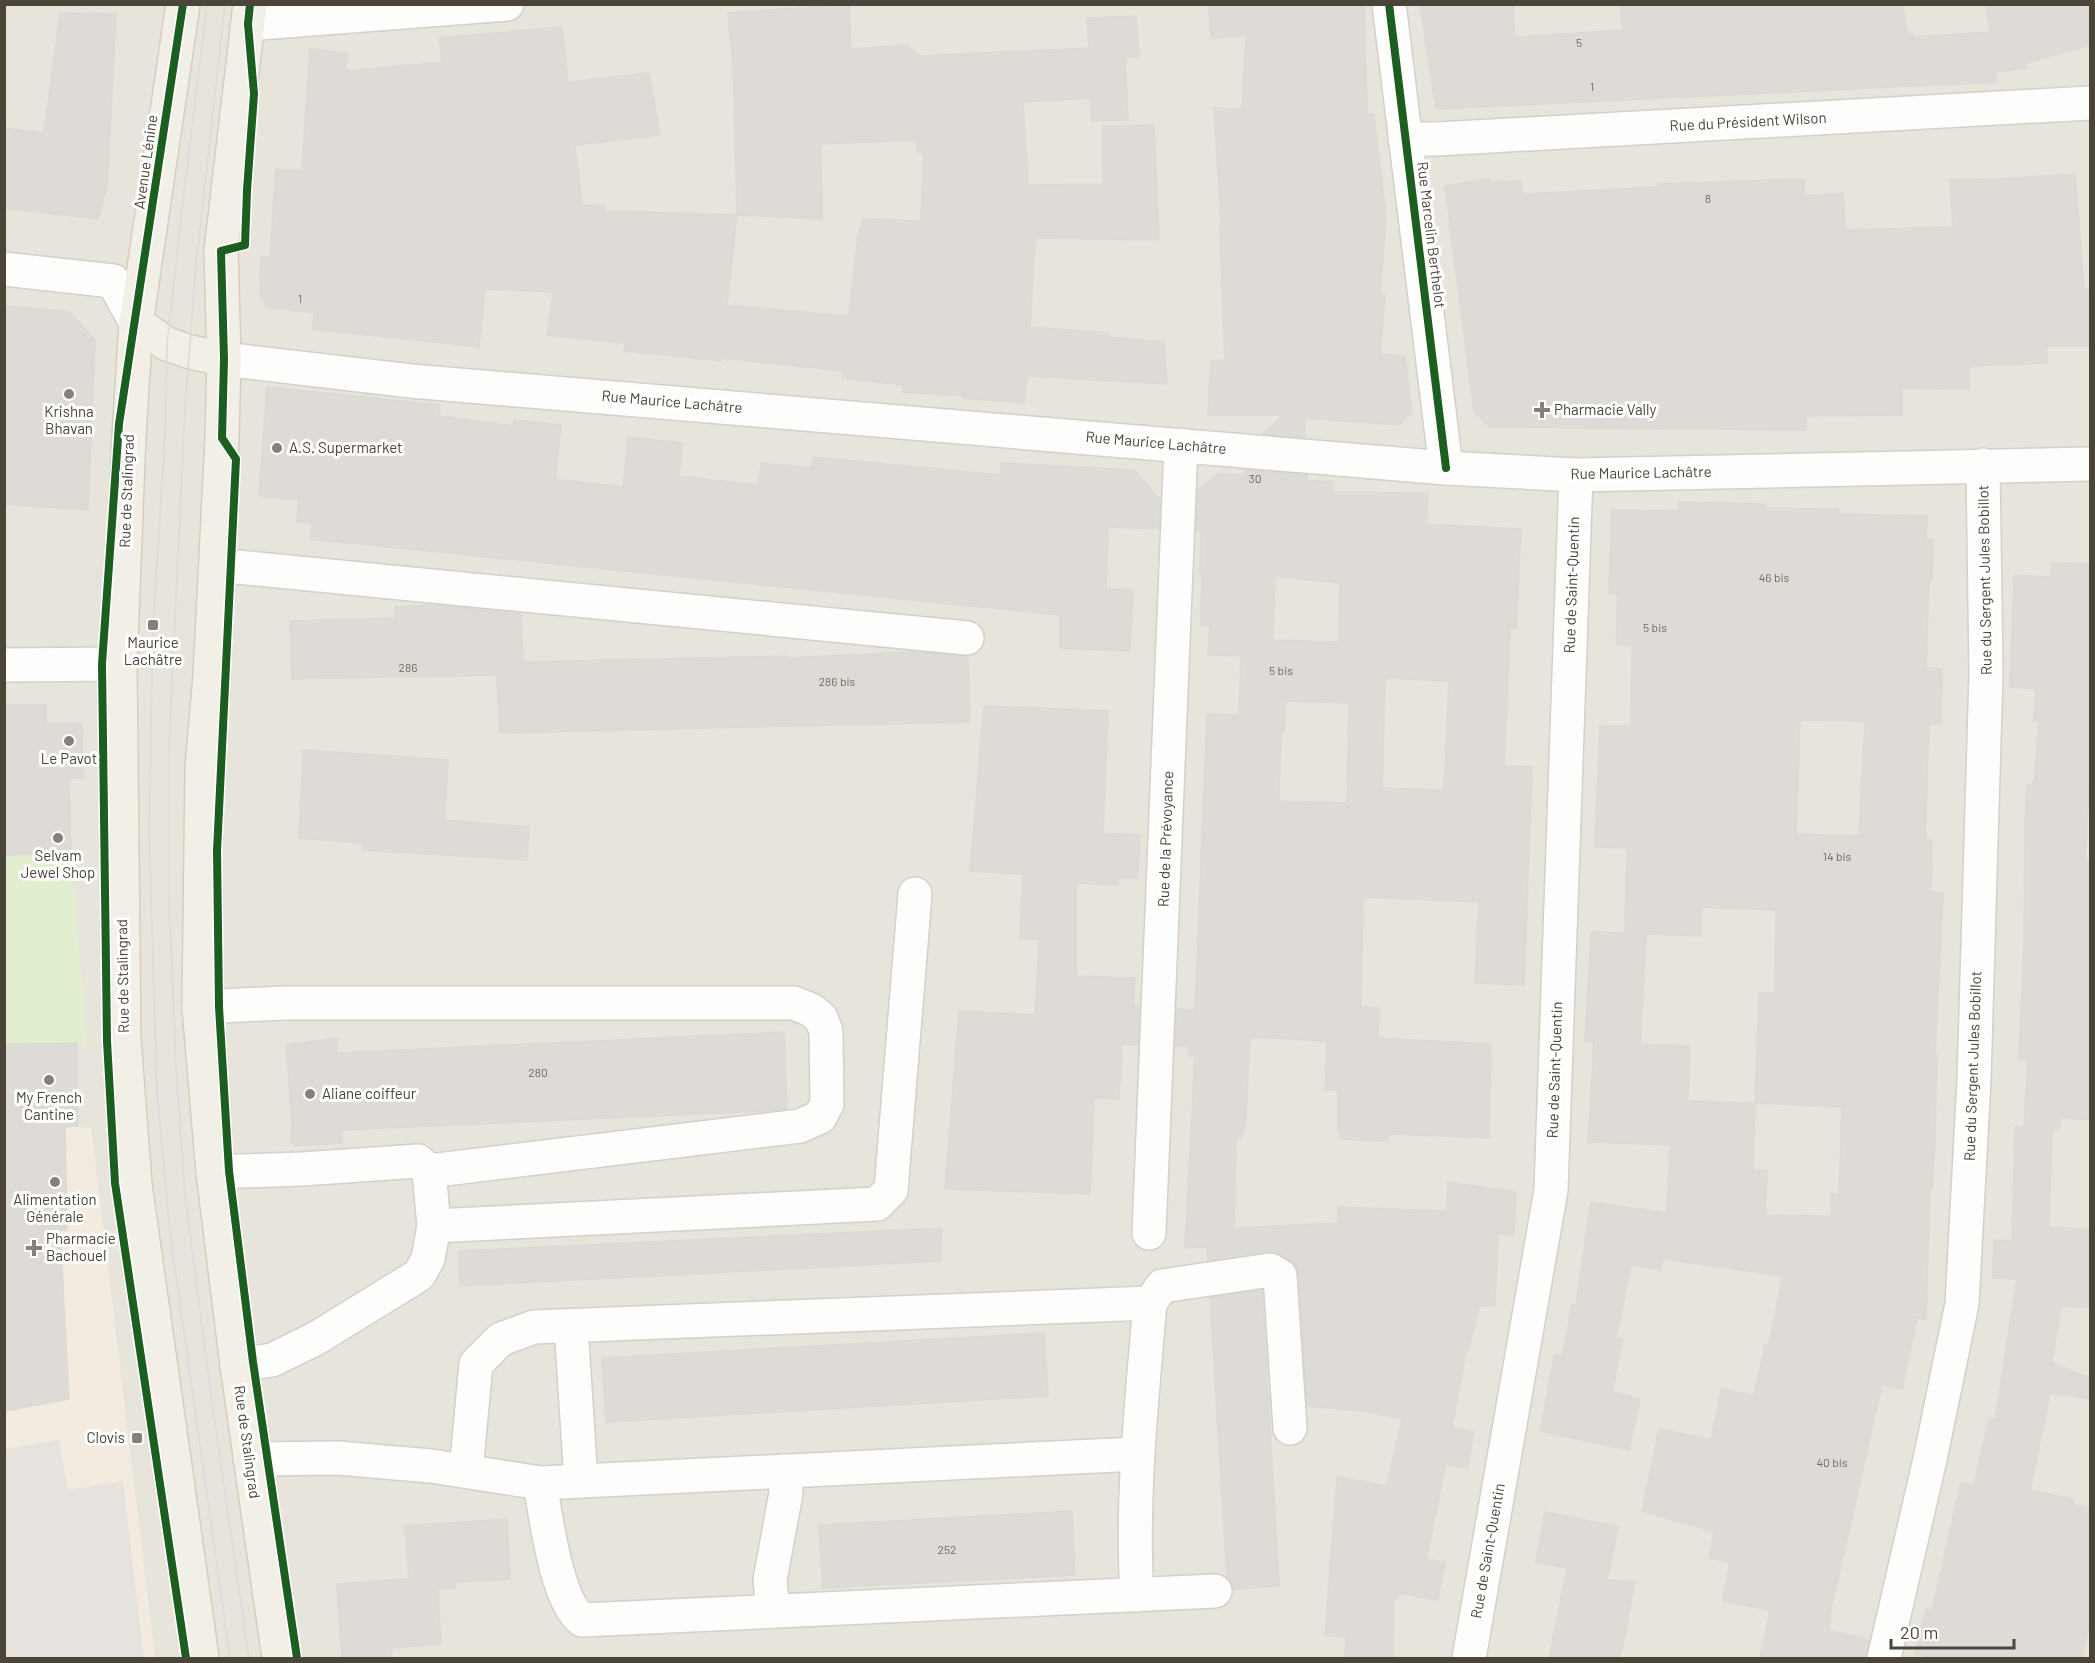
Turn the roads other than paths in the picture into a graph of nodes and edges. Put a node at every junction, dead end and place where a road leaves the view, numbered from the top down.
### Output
1 (183, 4) edge
2 (507, 4) edge
3 (1389, 4) edge
4 (249, 14) edge
5 (2091, 103) edge
6 (1406, 139) junction
7 (4, 269) edge
8 (136, 323) junction
9 (224, 359) junction
10 (1181, 445) junction
11 (2091, 464) edge
12 (1983, 465) junction
13 (1446, 468) junction
14 (1576, 475) junction
15 (216, 565) junction
16 (967, 638) dead end
17 (120, 664) junction
18 (4, 665) edge
19 (915, 894) dead end
20 (199, 1007) junction
21 (429, 1171) junction
22 (213, 1172) junction
23 (434, 1226) junction
24 (1149, 1233) dead end
25 (1150, 1303) junction
26 (571, 1326) junction
27 (237, 1365) junction
28 (1290, 1428) dead end
29 (1137, 1454) junction
30 (249, 1459) junction
31 (466, 1471) junction
32 (784, 1471) junction
33 (581, 1481) junction
34 (540, 1483) junction
35 (1215, 1591) dead end
36 (1137, 1595) junction
37 (773, 1611) junction
38 (202, 1659) edge
39 (279, 1659) edge
40 (1469, 1659) edge
41 (1884, 1659) edge

1 - 8 main road, Avenue Lénine
2 - 4 street
3 - 6 street, Rue Marcelin Berthelot
4 - 9 main road
5 - 6 street, Rue du Président Wilson
6 - 13 street, Rue Marcelin Berthelot
7 - 8 street
8 - 9 main road
8 - 17 main road, Rue de Stalingrad
9 - 10 street, Rue Maurice Lachâtre
9 - 15 main road, Rue de Stalingrad
10 - 13 street, Rue Maurice Lachâtre
10 - 24 street, Rue de la Prévoyance
11 - 12 street, Rue Maurice Lachâtre
12 - 14 street, Rue Maurice Lachâtre
12 - 41 street, Rue du Sergent Jules Bobillot
13 - 14 street, Rue Maurice Lachâtre
14 - 40 street, Rue de Saint-Quentin
15 - 16 street
15 - 20 main road, Rue de Stalingrad
17 - 18 street
17 - 38 main road, Rue de Stalingrad
19 - 23 street
20 - 21 street
20 - 22 main road, Rue de Stalingrad
21 - 22 street
21 - 23 street
22 - 27 main road, Rue de Stalingrad
23 - 27 street
25 - 26 street
25 - 28 street
25 - 29 street
26 - 31 street
26 - 33 street
27 - 30 main road, Rue de Stalingrad
29 - 32 street
29 - 36 street
30 - 31 street
30 - 39 main road, Rue de Stalingrad
31 - 34 street
32 - 33 street
32 - 37 street
33 - 34 street
34 - 37 street
35 - 36 street
36 - 37 street

